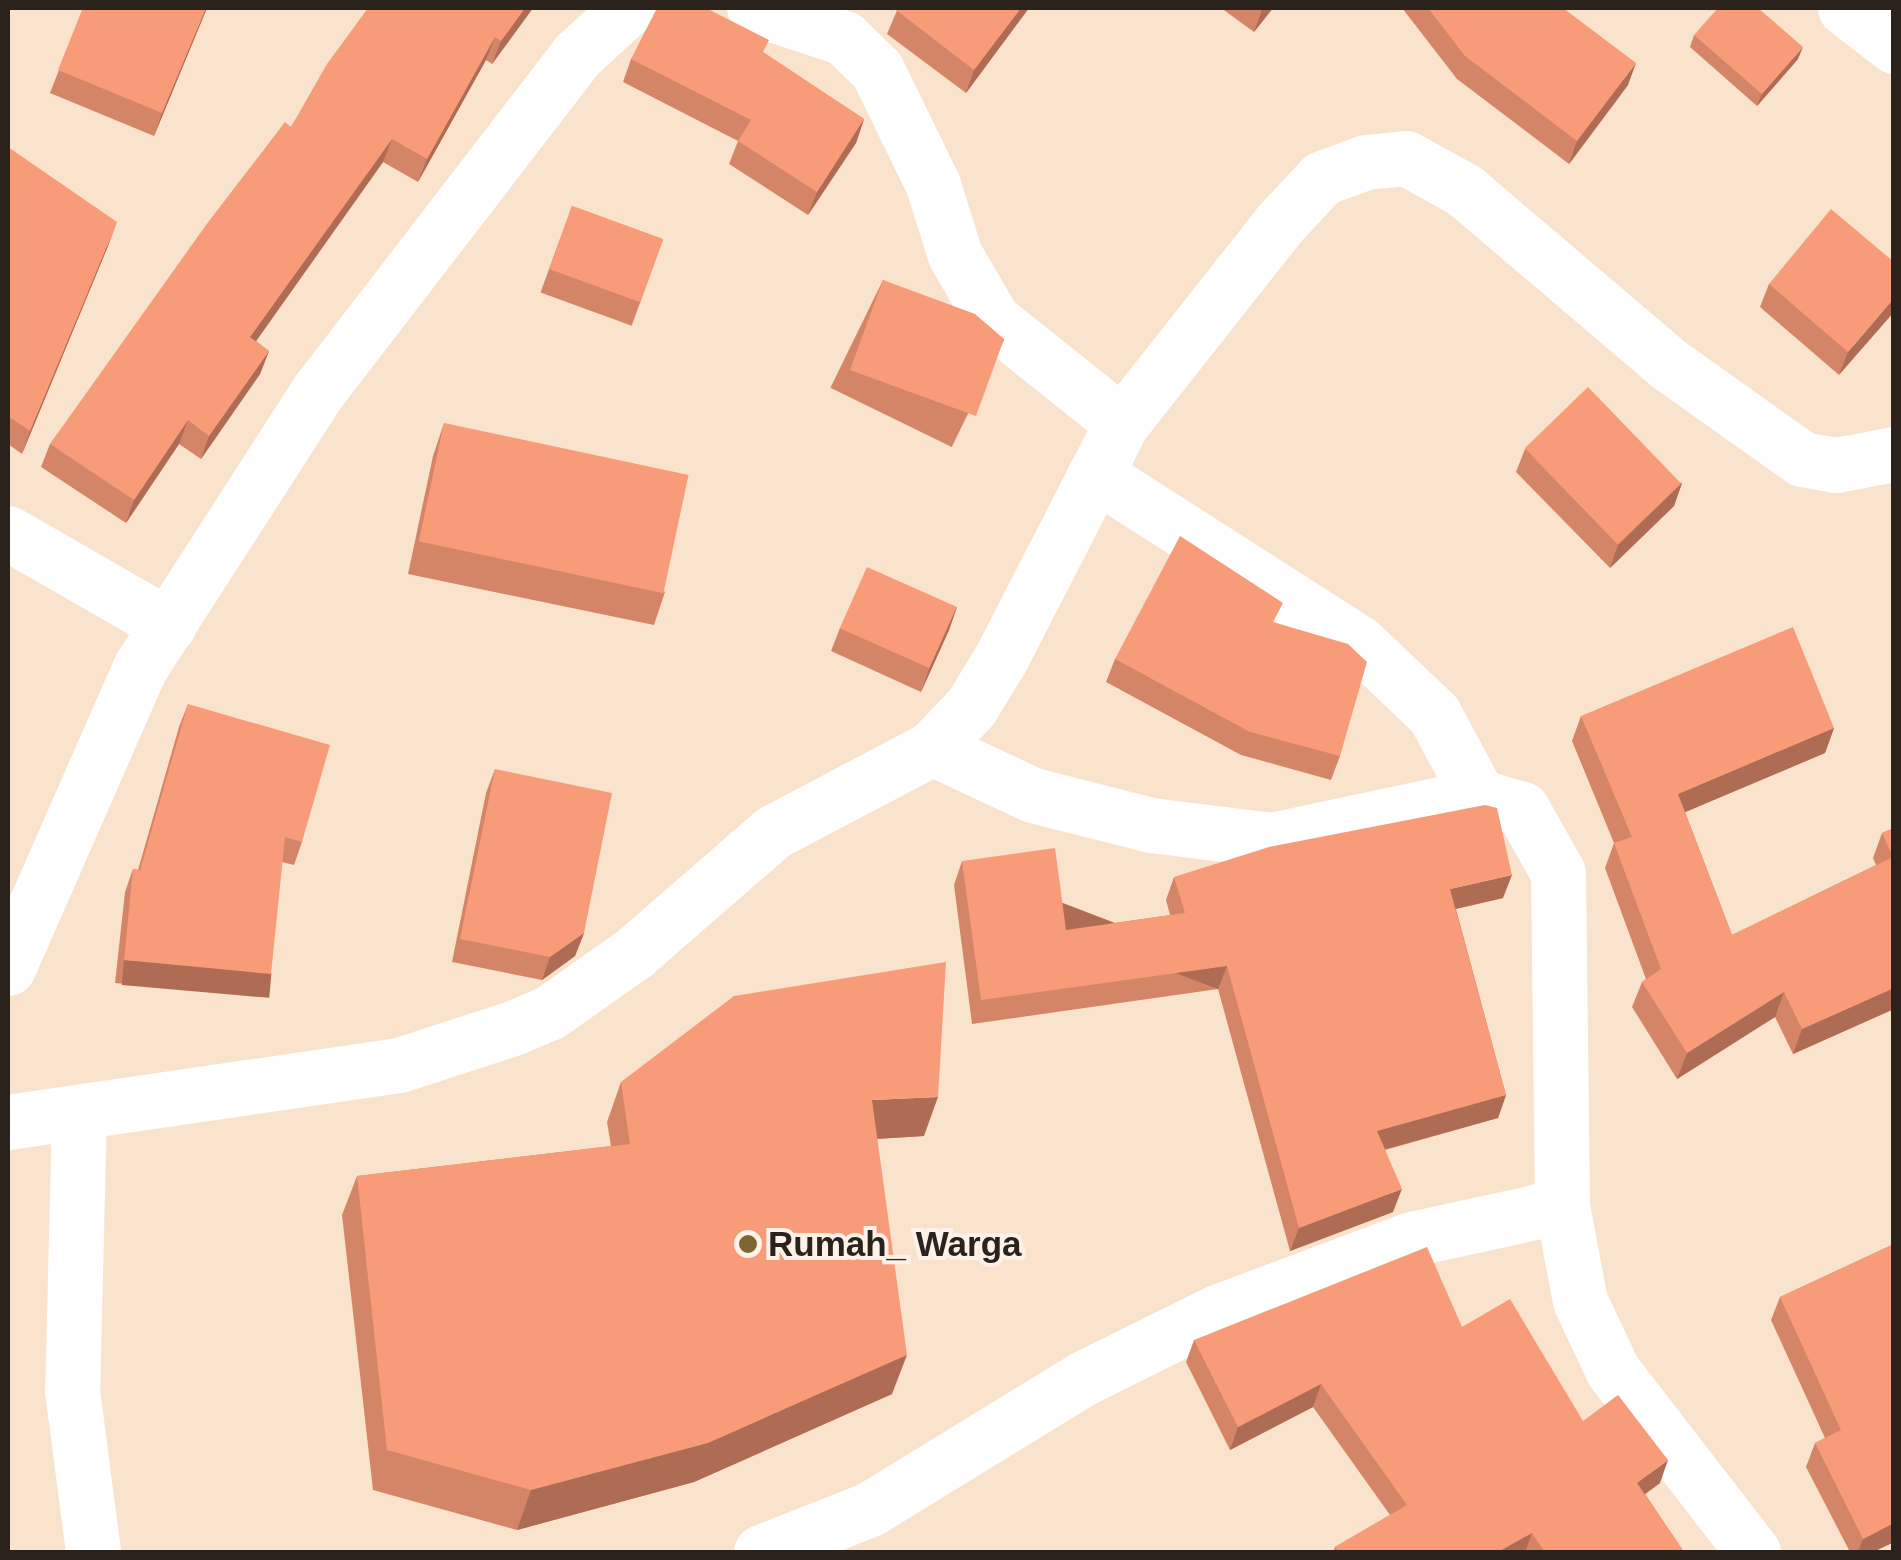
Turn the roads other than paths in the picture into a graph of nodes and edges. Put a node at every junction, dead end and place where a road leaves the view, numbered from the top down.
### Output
1 (628, 8) edge
2 (754, 8) edge
3 (1845, 8) edge
4 (1894, 46) edge
5 (1122, 423) junction
6 (1894, 454) edge
7 (1095, 474) junction
8 (8, 532) edge
9 (168, 625) junction
10 (932, 748) junction
11 (1478, 796) junction
12 (8, 968) edge
13 (79, 1112) junction
14 (8, 1122) edge
15 (1562, 1206) junction
16 (93, 1552) edge
17 (761, 1552) edge
18 (1753, 1552) edge

1 - 9 street
2 - 5 street
3 - 4 street
5 - 6 street
5 - 7 street
7 - 10 street
7 - 11 street
8 - 9 street
9 - 12 street
10 - 11 street
10 - 13 street
11 - 15 street
13 - 14 street
13 - 16 street
15 - 17 street
15 - 18 street

